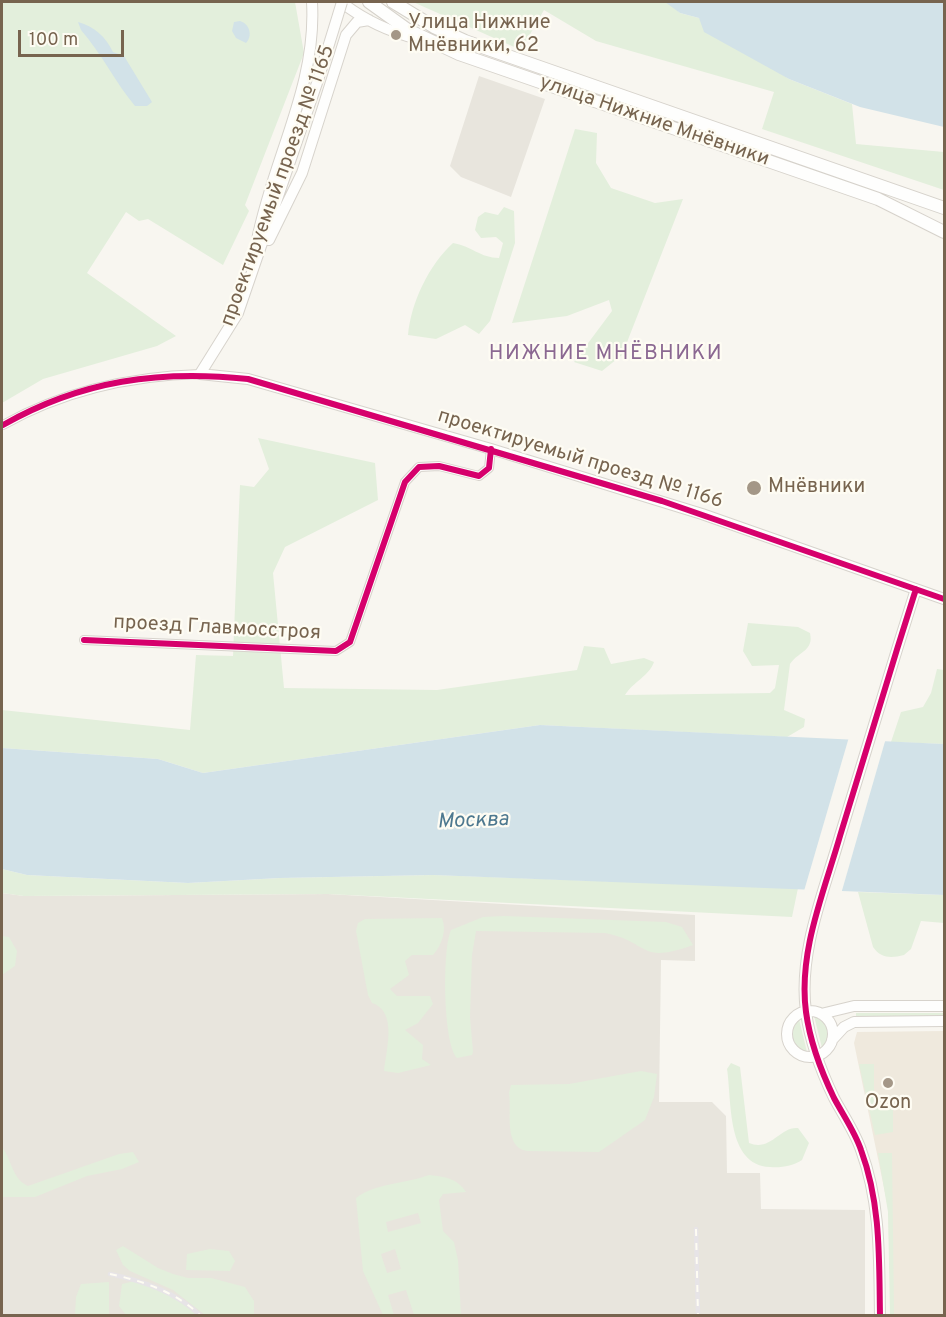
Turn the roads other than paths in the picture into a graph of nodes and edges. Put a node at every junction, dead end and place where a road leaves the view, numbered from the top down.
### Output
1 (312, 2) edge
2 (342, 2) edge
3 (369, 2) edge
4 (393, 2) edge
5 (369, 20) junction
6 (429, 41) junction
7 (693, 120) junction
8 (689, 133) junction
9 (892, 205) junction
10 (944, 208) edge
11 (945, 224) edge
12 (945, 232) edge
13 (251, 275) junction
14 (200, 374) junction
15 (3, 425) edge
16 (491, 449) junction
17 (916, 589) junction
18 (945, 599) edge
19 (84, 640) dead end
20 (945, 1006) edge
21 (806, 1011) junction
22 (821, 1014) junction
23 (945, 1021) edge
24 (832, 1040) junction
25 (816, 1056) junction
26 (880, 1316) edge

1 - 13 street
2 - 5 street
2 - 13 street, проектируемый проезд № 1165, bridge
3 - 6 main road, улица Нижние Мнёвники
4 - 7 main road, улица Нижние Мнёвники
5 - 6 street
5 - 13 street
6 - 8 main road, улица Нижние Мнёвники
7 - 8 street
7 - 10 main road, улица Нижние Мнёвники
8 - 9 main road, улица Нижние Мнёвники
9 - 11 main road
9 - 12 main road, улица Нижние Мнёвники
13 - 14 street, проектируемый проезд № 1165
14 - 15 street
14 - 16 street, проектируемый проезд № 1166
16 - 17 street, проектируемый проезд № 1166
16 - 19 street, проезд Главмосстроя
17 - 18 street, проектируемый проезд № 1166
17 - 21 street
20 - 22 street
21 - 22 street
21 - 25 street
21 - 25 street
22 - 24 street
23 - 24 street
24 - 25 street
25 - 26 street

